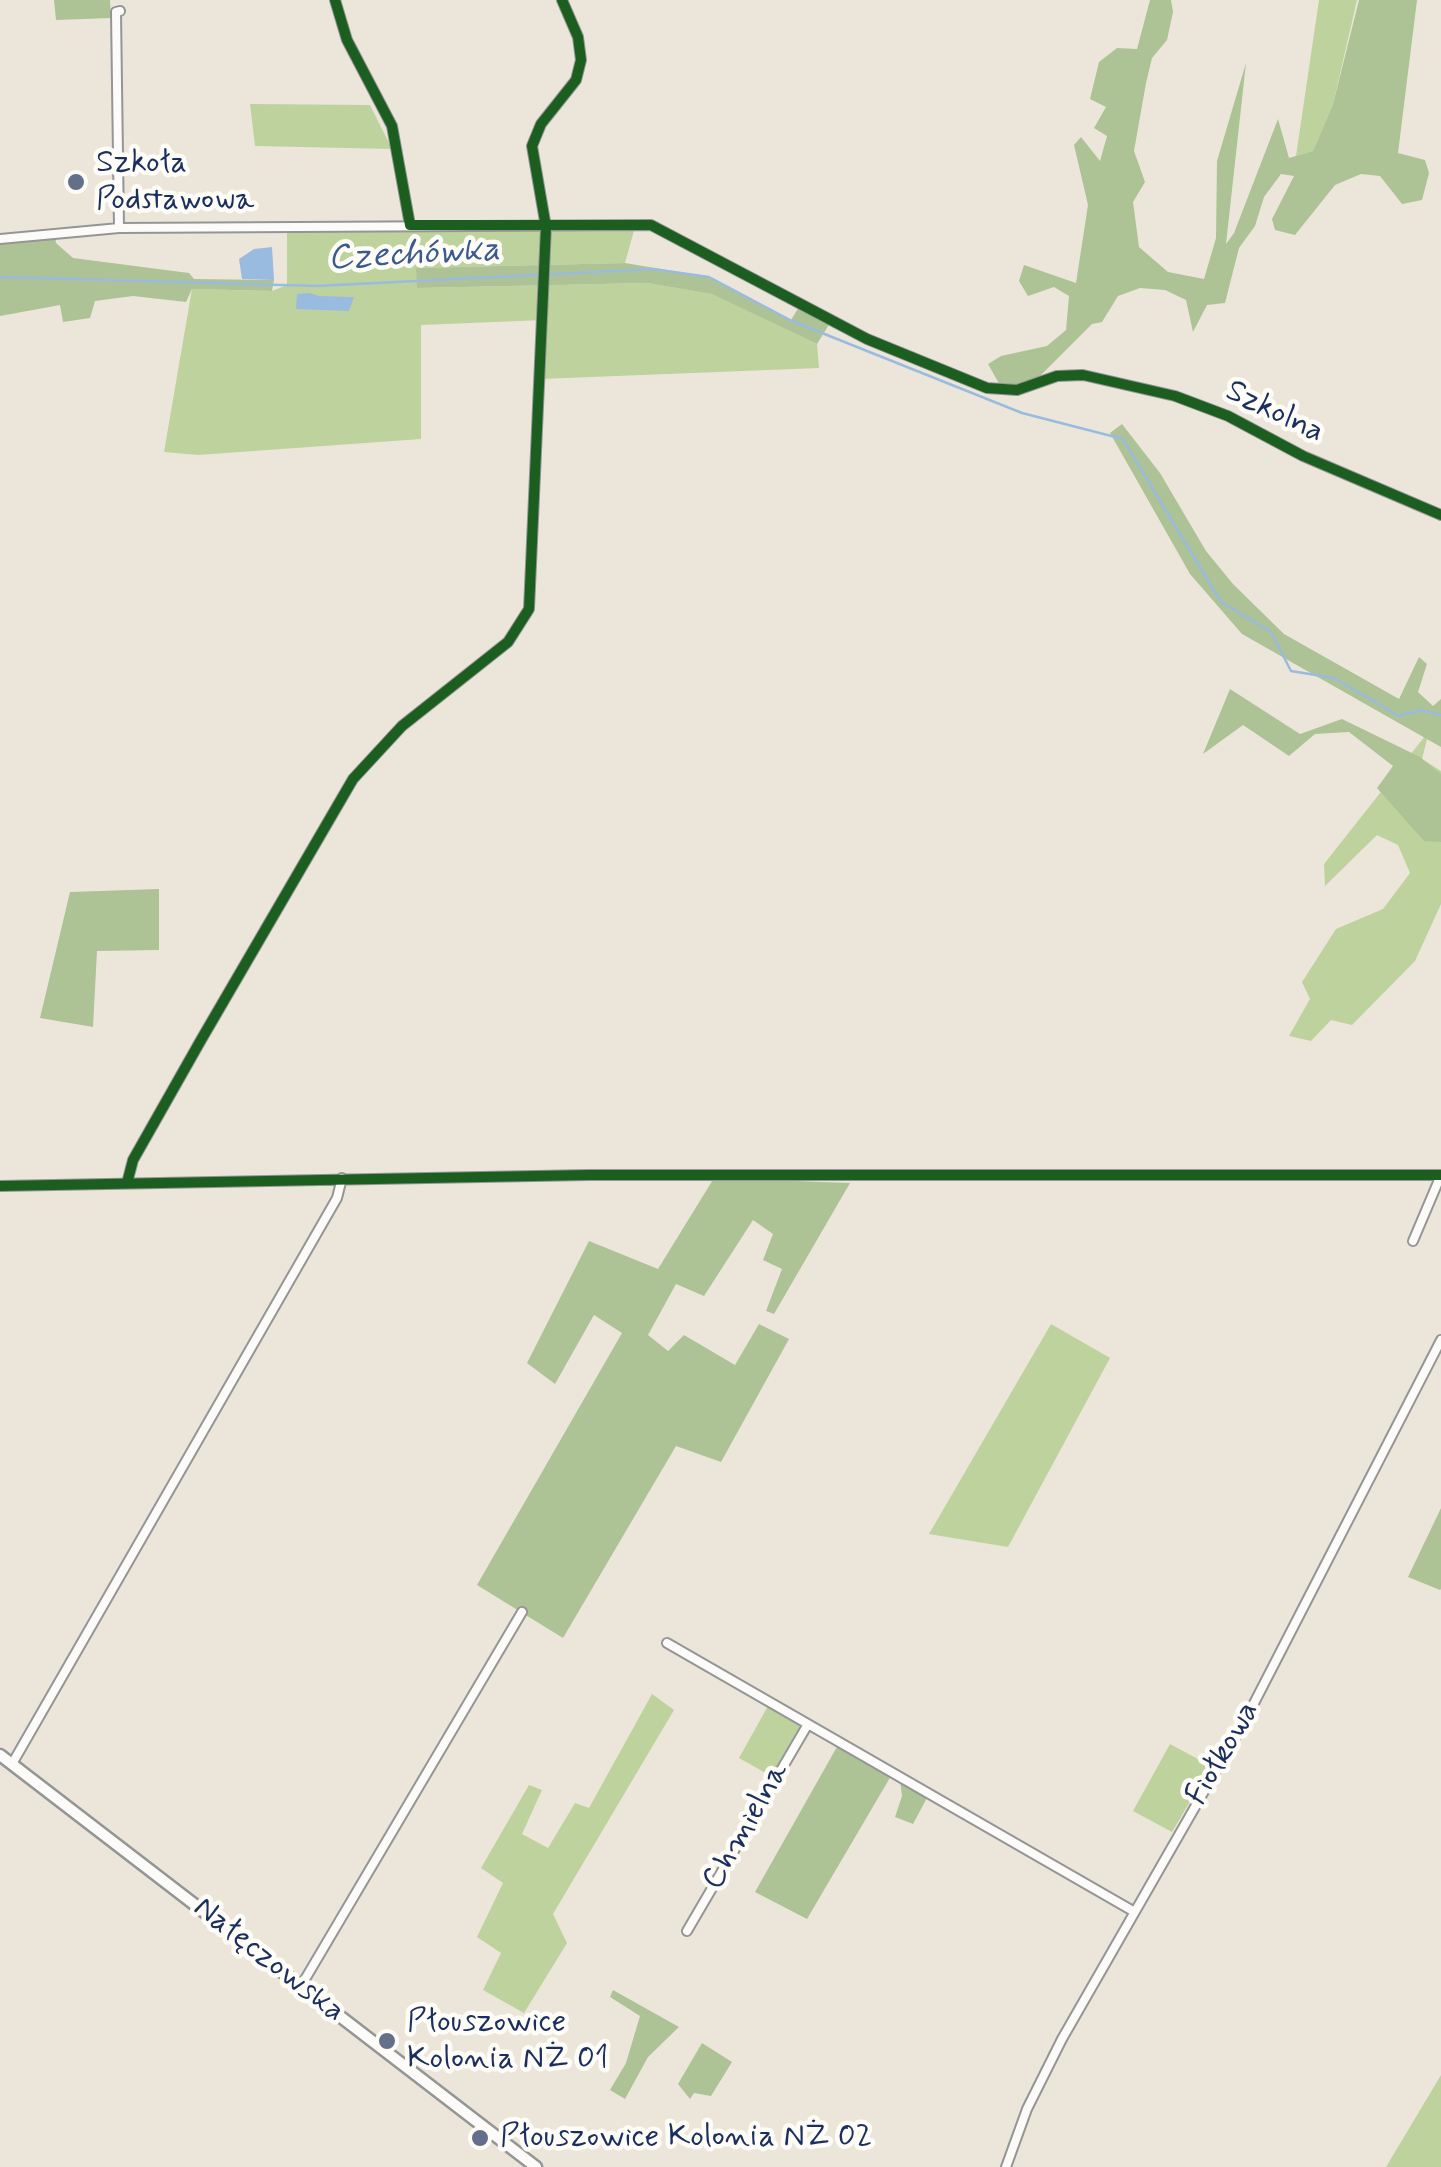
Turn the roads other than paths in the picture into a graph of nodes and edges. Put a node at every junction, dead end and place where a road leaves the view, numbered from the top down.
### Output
1 (336, 0) edge
2 (562, 0) edge
3 (120, 11) dead end
4 (410, 226) junction
5 (546, 226) junction
6 (119, 228) junction
7 (0, 240) edge
8 (1441, 515) edge
9 (1441, 1175) edge
10 (342, 1178) junction
11 (127, 1183) junction
12 (0, 1186) edge
13 (1413, 1240) dead end
14 (1441, 1340) edge
15 (522, 1612) dead end
16 (667, 1643) dead end
17 (808, 1724) junction
18 (0, 1755) edge
19 (12, 1764) junction
20 (1133, 1911) junction
21 (687, 1932) dead end
22 (301, 1986) junction
23 (536, 2167) edge
24 (1006, 2167) edge

1 - 4 street
2 - 5 street
3 - 6 street
4 - 5 street, Szkolna
4 - 6 street, Szkolna
5 - 8 street, Szkolna
5 - 11 street
6 - 7 street, Szkolna
9 - 10 street
9 - 13 street
10 - 11 street
10 - 19 street
11 - 12 street
14 - 20 street, Fiołkowa
15 - 22 street
16 - 17 street
17 - 20 street
17 - 21 street, Chmielna
18 - 19 main road, Nałęczowska
19 - 22 main road, Nałęczowska
20 - 24 street, Fiołkowa
22 - 23 main road, Nałęczowska

